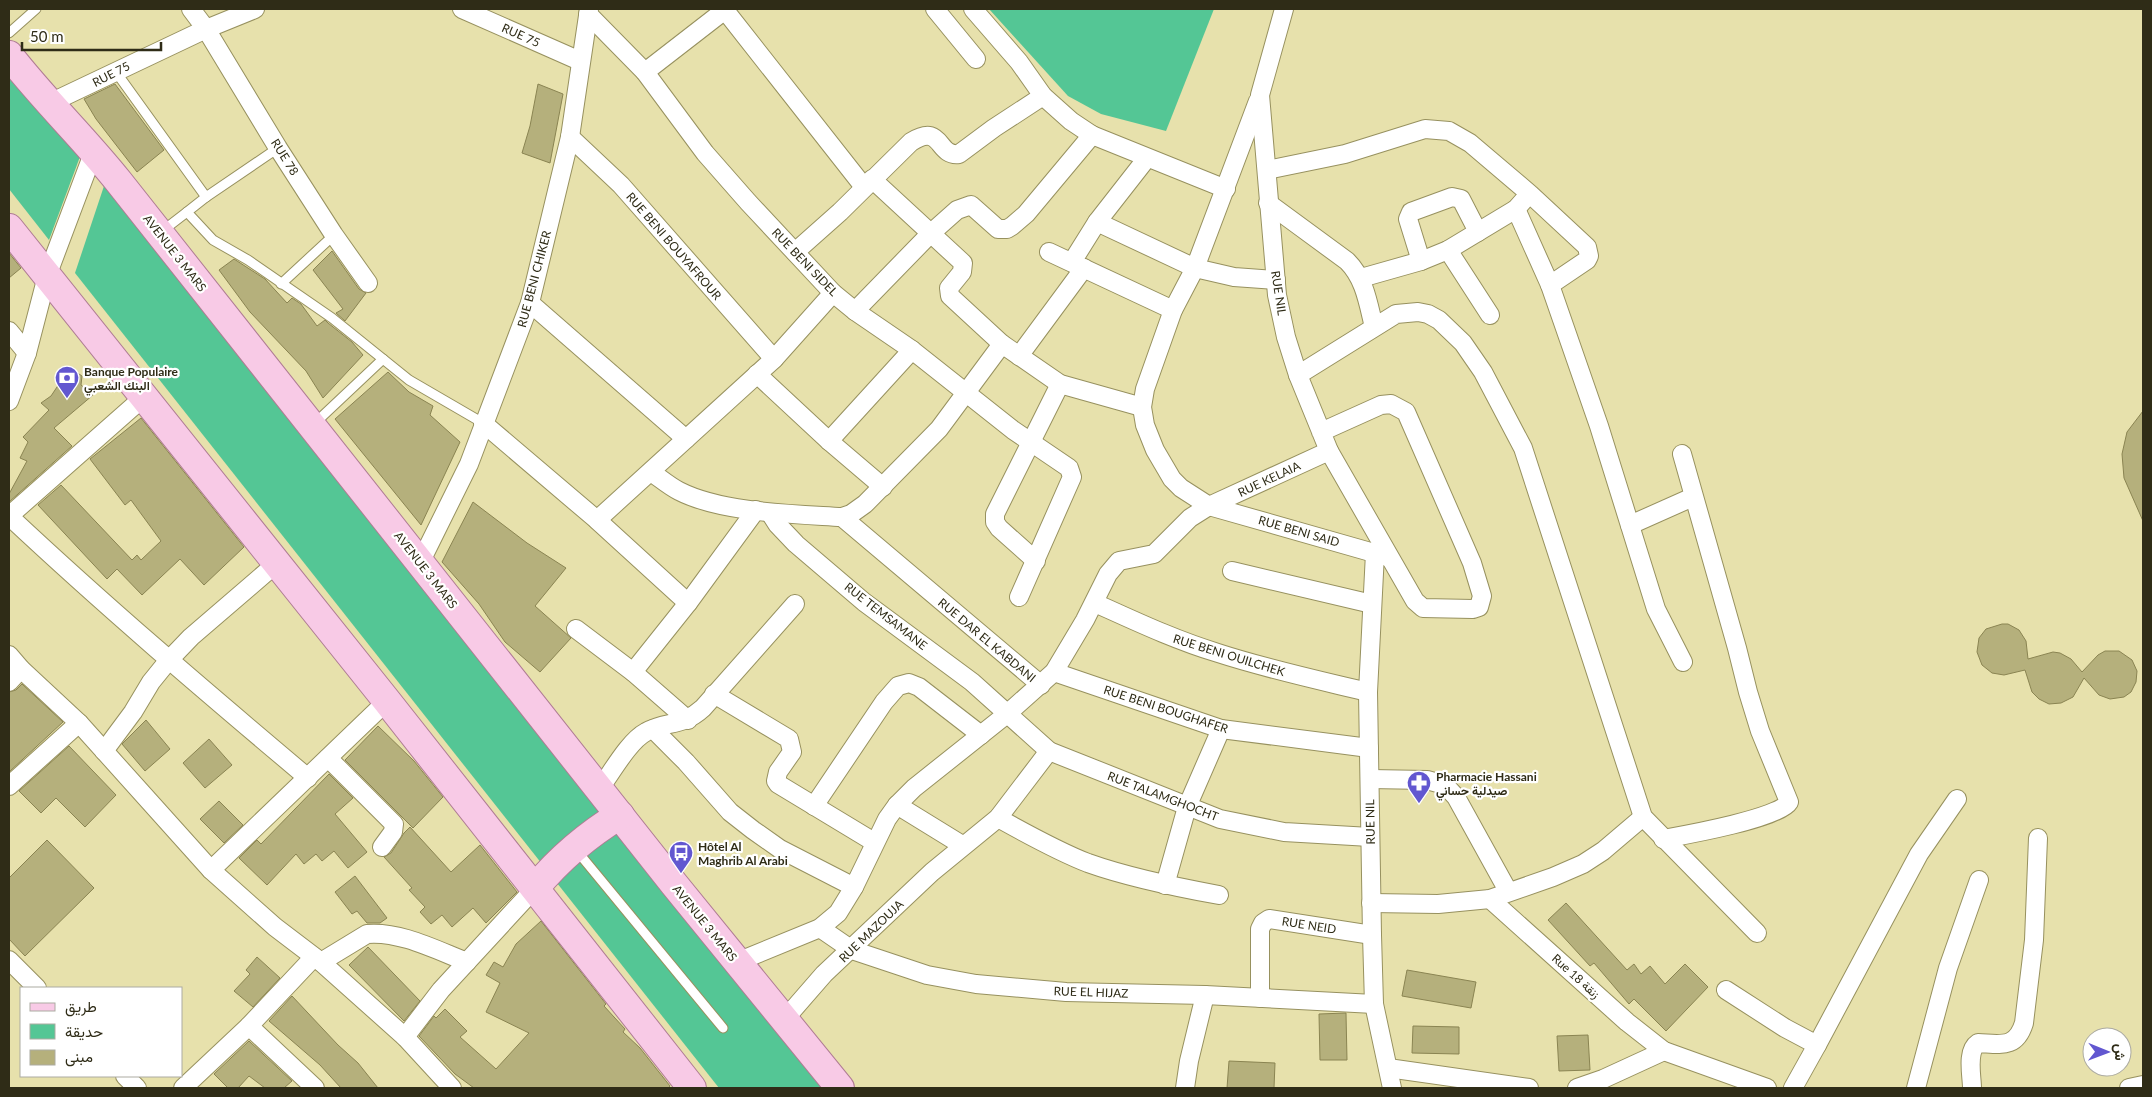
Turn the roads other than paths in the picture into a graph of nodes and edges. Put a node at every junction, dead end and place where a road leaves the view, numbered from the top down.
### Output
1 (36, 9) edge
2 (191, 9) edge
3 (255, 9) edge
4 (462, 9) edge
5 (725, 9) edge
6 (935, 9) edge
7 (973, 9) edge
8 (1284, 9) edge
9 (589, 11) edge
10 (206, 29) junction
11 (9, 33) edge
12 (9, 54) edge
13 (976, 59) dead end
14 (580, 61) junction
15 (116, 72) junction
16 (645, 72) junction
17 (1260, 95) junction
18 (1043, 96) junction
19 (50, 103) junction
20 (1092, 135) junction
21 (570, 137) junction
22 (278, 148) junction
23 (94, 151) junction
24 (1147, 158) junction
25 (1267, 170) junction
26 (868, 183) junction
27 (1226, 189) junction
28 (1530, 194) junction
29 (206, 197) junction
30 (1268, 203) junction
31 (1516, 209) junction
32 (187, 212) junction
33 (1097, 222) junction
34 (9, 228) edge
35 (1478, 232) junction
36 (160, 233) junction
37 (930, 234) junction
38 (334, 235) junction
39 (1448, 250) junction
40 (795, 252) junction
41 (1049, 252) dead end
42 (1420, 261) junction
43 (1078, 265) junction
44 (1194, 268) junction
45 (48, 276) junction
46 (1361, 278) junction
47 (1276, 280) junction
48 (368, 283) dead end
49 (281, 284) junction
50 (1550, 285) junction
51 (833, 292) junction
52 (530, 303) junction
53 (1173, 310) junction
54 (855, 311) junction
55 (1490, 315) dead end
56 (1374, 326) junction
57 (9, 331) edge
58 (1002, 344) junction
59 (912, 350) junction
60 (27, 353) junction
61 (1019, 356) junction
62 (383, 359) junction
63 (774, 359) junction
64 (757, 374) junction
65 (1298, 375) junction
66 (1060, 384) junction
67 (966, 395) junction
68 (145, 396) junction
69 (9, 401) edge
70 (1142, 407) junction
71 (483, 423) junction
72 (311, 426) junction
73 (1321, 432) junction
74 (686, 439) junction
75 (829, 441) junction
76 (1030, 441) junction
77 (1329, 451) junction
78 (1682, 454) dead end
79 (651, 472) junction
80 (883, 487) junction
81 (1693, 497) junction
82 (1209, 506) junction
83 (763, 511) junction
84 (9, 516) edge
85 (842, 518) junction
86 (597, 520) junction
87 (1630, 525) junction
88 (1382, 555) junction
89 (1036, 561) junction
90 (277, 563) junction
91 (420, 563) junction
92 (1232, 571) dead end
93 (1019, 597) dead end
94 (1094, 603) junction
95 (688, 604) junction
96 (796, 604) dead end
97 (1372, 604) junction
98 (576, 629) dead end
99 (9, 654) edge
100 (168, 661) junction
101 (1683, 662) dead end
102 (22, 669) junction
103 (634, 672) junction
104 (1054, 672) junction
105 (9, 682) edge
106 (1041, 685) junction
107 (1368, 692) junction
108 (714, 694) junction
109 (387, 701) junction
110 (1007, 714) junction
111 (688, 720) junction
112 (79, 723) junction
113 (653, 729) junction
114 (1221, 729) junction
115 (981, 735) junction
116 (1369, 748) junction
117 (104, 751) junction
118 (1049, 751) junction
119 (328, 758) junction
120 (308, 778) junction
121 (1370, 779) junction
122 (9, 786) edge
123 (600, 788) junction
124 (1957, 799) dead end
125 (896, 805) junction
126 (814, 806) junction
127 (1187, 807) junction
128 (620, 815) junction
129 (1643, 816) junction
130 (998, 818) junction
131 (1370, 837) junction
132 (2038, 838) dead end
133 (1663, 839) junction
134 (874, 842) junction
135 (574, 846) junction
136 (962, 846) junction
137 (382, 848) dead end
138 (211, 870) junction
139 (1979, 880) dead end
140 (1165, 885) junction
141 (854, 887) junction
142 (535, 888) junction
143 (1508, 891) junction
144 (1219, 894) dead end
145 (1490, 899) junction
146 (1371, 903) junction
147 (820, 928) junction
148 (1757, 933) dead end
149 (1372, 935) junction
150 (852, 950) junction
151 (317, 959) junction
152 (9, 961) edge
153 (467, 962) junction
154 (737, 962) junction
155 (36, 987) edge
156 (1726, 990) dead end
157 (1205, 995) junction
158 (1260, 998) junction
159 (1374, 1004) junction
160 (784, 1020) junction
161 (249, 1026) junction
162 (723, 1028) dead end
163 (405, 1037) junction
164 (1817, 1045) junction
165 (1664, 1051) junction
166 (1388, 1068) junction
167 (126, 1077) edge
168 (2143, 1085) edge
169 (137, 1088) edge
170 (183, 1088) edge
171 (315, 1088) edge
172 (452, 1088) edge
173 (692, 1088) edge
174 (840, 1088) edge
175 (1185, 1088) edge
176 (1392, 1088) edge
177 (1529, 1088) edge
178 (1576, 1088) edge
179 (1768, 1088) edge
180 (1793, 1088) edge
181 (1916, 1088) edge
182 (1972, 1088) edge
183 (2129, 1088) edge

1 - 11 lane
2 - 10 street, RUE 78
3 - 10 street, RUE 75
4 - 14 street, RUE 75
5 - 16 street
5 - 26 street
6 - 13 street
7 - 18 street
8 - 17 street, RUE NIL
9 - 14 street, RUE BENI CHIKER
9 - 16 street, RUE BENI SIDEL
10 - 15 street, RUE 75
10 - 22 street, RUE 78
12 - 19 main road, AVENUE 3 MARS
14 - 21 street, RUE BENI CHIKER
15 - 19 street, RUE 75
15 - 29 lane
16 - 40 street, RUE BENI SIDEL
17 - 25 street, RUE NIL
17 - 27 street
18 - 20 street
18 - 26 street
19 - 23 main road, AVENUE 3 MARS
20 - 24 street
20 - 37 street
21 - 52 street, RUE BENI CHIKER
21 - 63 street, RUE BENI BOUYAFROUR
22 - 29 lane
22 - 38 street, RUE 78
23 - 36 main road, AVENUE 3 MARS
23 - 45 street
24 - 27 street
24 - 33 street
25 - 28 street
25 - 30 street, RUE NIL
26 - 37 street
26 - 40 street
27 - 44 street
28 - 31 street
28 - 50 street
29 - 32 lane
30 - 46 street
30 - 47 street, RUE NIL
31 - 35 street
31 - 50 street
32 - 36 lane
32 - 49 lane
33 - 43 street
33 - 44 street
34 - 45 main road
35 - 39 street
35 - 42 street
36 - 72 main road, AVENUE 3 MARS
37 - 54 street
37 - 58 street
38 - 48 street, RUE 78
38 - 49 lane
39 - 42 street
39 - 55 street
40 - 51 street, RUE BENI SIDEL
41 - 43 street
42 - 46 street
43 - 53 street
43 - 61 street
44 - 47 street
44 - 53 street
45 - 60 street
45 - 68 main road
46 - 56 street
47 - 65 street, RUE NIL
49 - 62 lane
50 - 87 street
51 - 54 street, RUE BENI SIDEL
51 - 63 street
52 - 71 street, RUE BENI CHIKER
52 - 74 street
53 - 70 street
54 - 59 street, RUE BENI SIDEL
56 - 65 street
56 - 129 street
57 - 60 street
58 - 61 street
58 - 67 street
59 - 67 street, RUE BENI SIDEL
59 - 75 street
60 - 69 street
61 - 66 street
62 - 71 lane
62 - 72 lane
63 - 64 street
64 - 74 street
64 - 75 street
65 - 73 street, RUE NIL
66 - 70 street
66 - 76 street
67 - 76 street, RUE BENI SIDEL
67 - 80 street
68 - 84 street
68 - 90 main road
70 - 82 street, RUE BENI SAID
71 - 86 street
71 - 91 street, RUE BENI CHIKER
72 - 91 main road, AVENUE 3 MARS
73 - 77 street, RUE NIL
73 - 88 street
74 - 79 street
75 - 80 street
76 - 89 street
76 - 89 street, RUE BENI SIDEL
77 - 82 street, RUE KELAIA
77 - 88 street, RUE NIL
78 - 81 street
79 - 83 street
79 - 86 street
80 - 85 street
81 - 87 street
81 - 133 street
82 - 88 street, RUE BENI SAID
82 - 94 street, RUE KELAIA
83 - 85 street
83 - 95 street
83 - 110 street, RUE TEMSAMANE
84 - 100 street
85 - 106 street, RUE DAR EL KABDANI
86 - 95 street
87 - 101 street
88 - 97 street, RUE NIL
89 - 93 street
90 - 100 street
90 - 109 main road
91 - 123 main road, AVENUE 3 MARS
92 - 97 street
94 - 104 street, RUE KELAIA
94 - 107 street, RUE BENI OUILCHEK
95 - 103 street
96 - 108 street
97 - 107 street, RUE NIL
98 - 103 street
99 - 102 street
100 - 117 street
100 - 120 street
102 - 105 street
102 - 112 street
103 - 111 street
104 - 106 street, RUE KELAIA
104 - 114 street, RUE BENI BOUGHAFER
106 - 110 street, RUE KELAIA
107 - 116 street, RUE NIL
108 - 111 street
108 - 126 street
109 - 119 street
109 - 142 main road
110 - 115 street, RUE KELAIA
110 - 118 street, RUE TEMSAMANE
111 - 113 street
112 - 117 street
112 - 122 street
113 - 123 street
113 - 141 street
114 - 116 street, RUE BENI BOUGHAFER
114 - 127 street
115 - 125 street, RUE KELAIA
115 - 126 street
116 - 121 street, RUE NIL
117 - 138 street
118 - 127 street, RUE TALAMGHOCHT
118 - 130 street, RUE MAZOUJA
119 - 120 street
119 - 137 street
120 - 138 street
121 - 131 street, RUE NIL
121 - 143 street
123 - 128 main road, AVENUE 3 MARS
124 - 164 street
125 - 134 street, RUE KELAIA
125 - 136 street
126 - 134 street
127 - 131 street, RUE TALAMGHOCHT
127 - 140 street
128 - 135 main road
128 - 154 main road, AVENUE 3 MARS
129 - 133 street
129 - 143 street
130 - 136 street, RUE MAZOUJA
130 - 140 street
131 - 146 street, RUE NIL
132 - 182 street
133 - 148 street
134 - 141 street, RUE KELAIA
135 - 142 main road
135 - 162 lane
136 - 150 street, RUE MAZOUJA
138 - 151 street
139 - 181 street
140 - 144 street
141 - 147 street, RUE KELAIA
142 - 153 street
142 - 173 main road
143 - 145 street
145 - 146 street
145 - 165 street, Rue 18 زنقة
146 - 149 street, RUE NIL
147 - 150 street, RUE EL HIJAZ
147 - 154 street, RUE KELAIA
149 - 158 street, RUE NEID
149 - 159 street, RUE NIL
150 - 157 street, RUE EL HIJAZ
150 - 160 street, RUE MAZOUJA
151 - 153 street
151 - 161 street
151 - 163 street
152 - 155 street
153 - 163 street
154 - 160 main road, AVENUE 3 MARS
156 - 164 street
157 - 158 street, RUE EL HIJAZ
157 - 175 street
158 - 159 street, RUE EL HIJAZ
159 - 166 street, RUE NIL
160 - 174 main road, AVENUE 3 MARS
161 - 170 street
161 - 171 street
163 - 172 street
164 - 180 street
165 - 178 street
165 - 179 street, Rue 18 زنقة
166 - 176 street, RUE NIL
166 - 177 street
167 - 169 street
168 - 183 street

